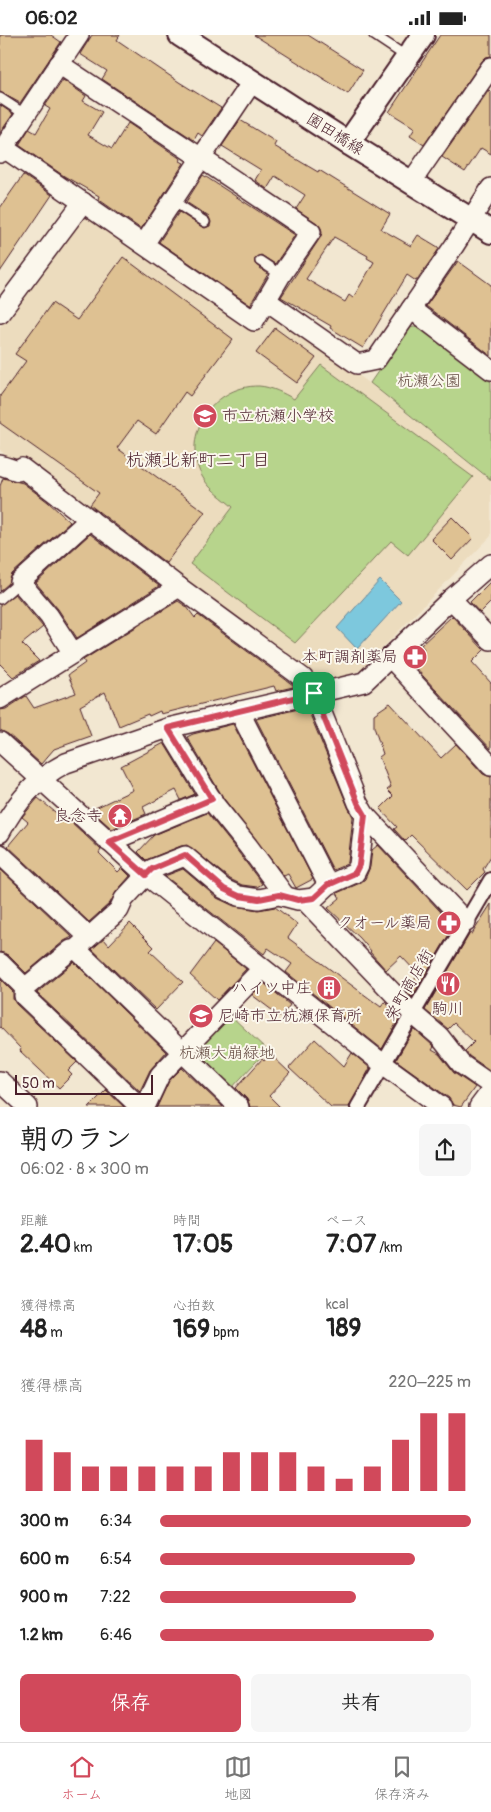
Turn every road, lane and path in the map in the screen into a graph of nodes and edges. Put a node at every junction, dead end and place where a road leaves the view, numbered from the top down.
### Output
1 (79, 35) edge
2 (180, 35) edge
3 (374, 35) edge
4 (423, 35) edge
5 (407, 57) junction
6 (60, 64) junction
7 (491, 67) edge
8 (252, 82) junction
9 (0, 98) edge
10 (26, 115) junction
11 (348, 143) junction
12 (2, 150) edge
13 (201, 158) junction
14 (412, 181) junction
15 (491, 188) edge
16 (173, 201) junction
17 (83, 202) junction
18 (471, 219) junction
19 (205, 221) dead end
20 (491, 232) edge
21 (144, 244) junction
22 (260, 261) dead end
23 (281, 275) junction
24 (267, 301) junction
25 (411, 309) junction
26 (0, 313) edge
27 (491, 370) edge
28 (0, 465) edge
29 (90, 519) junction
30 (491, 564) edge
31 (20, 582) junction
32 (179, 587) junction
33 (0, 599) edge
34 (451, 599) junction
35 (491, 640) edge
36 (73, 653) junction
37 (390, 657) junction
38 (314, 693) junction
39 (0, 699) edge
40 (238, 711) junction
41 (168, 728) junction
42 (0, 743) edge
43 (491, 766) edge
44 (40, 779) junction
45 (212, 799) junction
46 (365, 815) junction
47 (0, 833) edge
48 (109, 842) junction
49 (0, 854) edge
50 (146, 875) junction
51 (491, 879) edge
52 (328, 885) junction
53 (285, 897) junction
54 (314, 898) junction
55 (466, 922) junction
56 (82, 943) junction
57 (0, 963) edge
58 (262, 969) junction
59 (25, 988) junction
60 (412, 1014) junction
61 (182, 1053) junction
62 (384, 1064) junction
63 (0, 1081) edge
64 (491, 1085) edge
65 (491, 1091) edge
66 (28, 1107) edge
67 (140, 1107) edge
68 (145, 1107) edge
69 (239, 1107) edge
70 (358, 1107) edge
71 (442, 1107) edge
72 (479, 1107) edge

1 - 6 street
2 - 8 street, 園田橋線
3 - 5 lane
4 - 5 street
5 - 11 street
6 - 10 street
6 - 13 street
7 - 14 street
8 - 11 street, 園田橋線
8 - 13 street
9 - 10 lane
10 - 12 street
11 - 14 street, 園田橋線
12 - 17 street
13 - 16 street
13 - 23 street
14 - 18 street, 園田橋線
15 - 18 street
16 - 19 lane
16 - 21 street
17 - 21 street
17 - 26 street
18 - 20 street, 園田橋線
18 - 25 street
21 - 24 street
22 - 23 lane
23 - 24 street
24 - 25 street
25 - 27 street
28 - 29 street
29 - 31 street
29 - 32 street
30 - 34 street
31 - 33 lane
31 - 36 street
32 - 36 street
32 - 38 street
34 - 35 street
34 - 37 street
36 - 39 street
37 - 38 street
37 - 43 street
38 - 40 street
38 - 46 street
40 - 41 street
40 - 52 street
41 - 44 street
41 - 45 street
42 - 44 street
44 - 47 street
44 - 48 street
45 - 48 street
45 - 53 street
46 - 52 street
46 - 55 street
48 - 50 street
49 - 56 street
50 - 53 street
50 - 56 street
50 - 58 street
51 - 55 street, 栄町商店街
52 - 54 street
53 - 54 street
54 - 60 street
55 - 60 street, 栄町商店街
56 - 59 street
56 - 61 street
57 - 59 street
58 - 61 street
58 - 62 street
59 - 67 street
60 - 62 street, 栄町商店街
60 - 64 street
61 - 68 street
61 - 69 street
62 - 70 street, 栄町商店街
62 - 71 street
63 - 66 street
65 - 72 street

